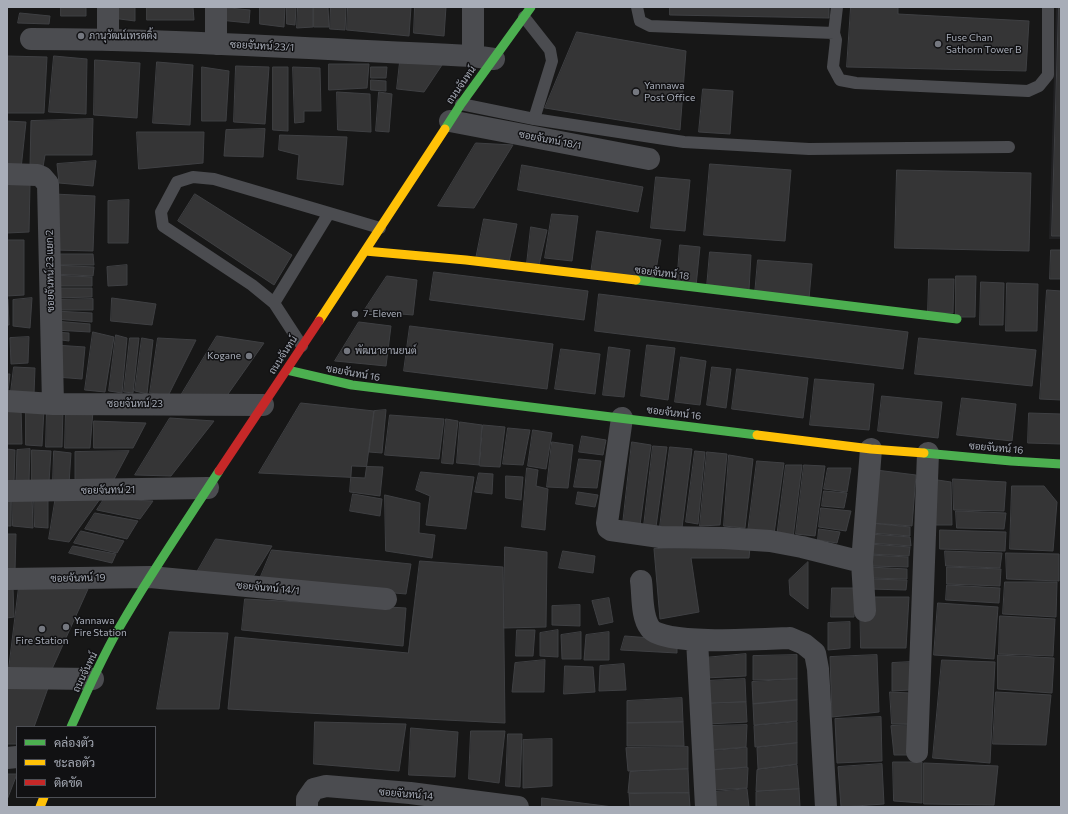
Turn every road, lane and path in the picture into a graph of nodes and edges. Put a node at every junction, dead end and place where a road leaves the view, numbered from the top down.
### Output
1 (108, 7) edge
2 (216, 7) edge
3 (473, 7) edge
4 (531, 7) edge
5 (637, 7) edge
6 (837, 7) edge
7 (1048, 7) edge
8 (524, 17) junction
9 (834, 33) junction
10 (31, 39) dead end
11 (108, 39) junction
12 (216, 44) junction
13 (483, 57) junction
14 (455, 112) junction
15 (534, 119) junction
16 (1009, 147) dead end
17 (649, 159) dead end
18 (7, 174) edge
19 (329, 213) junction
20 (380, 228) junction
21 (365, 251) junction
22 (274, 303) junction
23 (957, 319) dead end
24 (302, 346) junction
25 (287, 370) junction
26 (7, 402) edge
27 (53, 404) junction
28 (263, 405) junction
29 (622, 418) junction
30 (871, 449) junction
31 (928, 453) junction
32 (1061, 464) edge
33 (208, 488) junction
34 (7, 491) edge
35 (862, 562) junction
36 (150, 577) junction
37 (7, 579) edge
38 (641, 581) dead end
39 (386, 598) dead end
40 (865, 612) dead end
41 (697, 640) junction
42 (7, 678) edge
43 (93, 679) junction
44 (71, 726) edge
45 (917, 752) dead end
46 (307, 807) edge
47 (514, 807) edge
48 (706, 807) edge
49 (826, 807) edge

1 - 11 street
2 - 12 street
3 - 13 street
4 - 8 street, ถนนจันทน์
5 - 9 lane
6 - 9 lane
7 - 9 lane
8 - 13 street, ถนนจันทน์
8 - 15 lane
10 - 11 street, ซอยจันทน์ 23/1
11 - 12 street, ซอยจันทน์ 23/1
12 - 13 street, ซอยจันทน์ 23/1
13 - 14 street, ถนนจันทน์
14 - 15 lane
14 - 17 street, ซอยจันทน์ 18/1
14 - 20 street, ถนนจันทน์
15 - 16 lane
18 - 27 street, ซอยจันทน์ 23 แยก 2
19 - 20 lane
19 - 22 lane
19 - 22 lane
20 - 21 street, ถนนจันทน์
21 - 23 street, ซอยจันทน์ 18
21 - 24 street, ถนนจันทน์
22 - 24 lane
24 - 25 street, ถนนจันทน์
25 - 28 street, ถนนจันทน์
25 - 29 street, ซอยจันทน์ 16
26 - 27 street, ซอยจันทน์ 23
27 - 28 street, ซอยจันทน์ 23
28 - 33 street, ถนนจันทน์
29 - 30 street, ซอยจันทน์ 16
29 - 35 street
30 - 31 street, ซอยจันทน์ 16
30 - 35 street
31 - 32 street, ซอยจันทน์ 16
31 - 45 street
33 - 34 street, ซอยจันทน์ 21
33 - 36 street, ถนนจันทน์
35 - 40 street
36 - 37 street, ซอยจันทน์ 19
36 - 39 street, ซอยจันทน์ 14/1
36 - 43 street, ถนนจันทน์
38 - 41 street
41 - 48 street
41 - 49 street
42 - 43 street
43 - 44 street, ถนนจันทน์
46 - 47 street, ซอยจันทน์ 14

